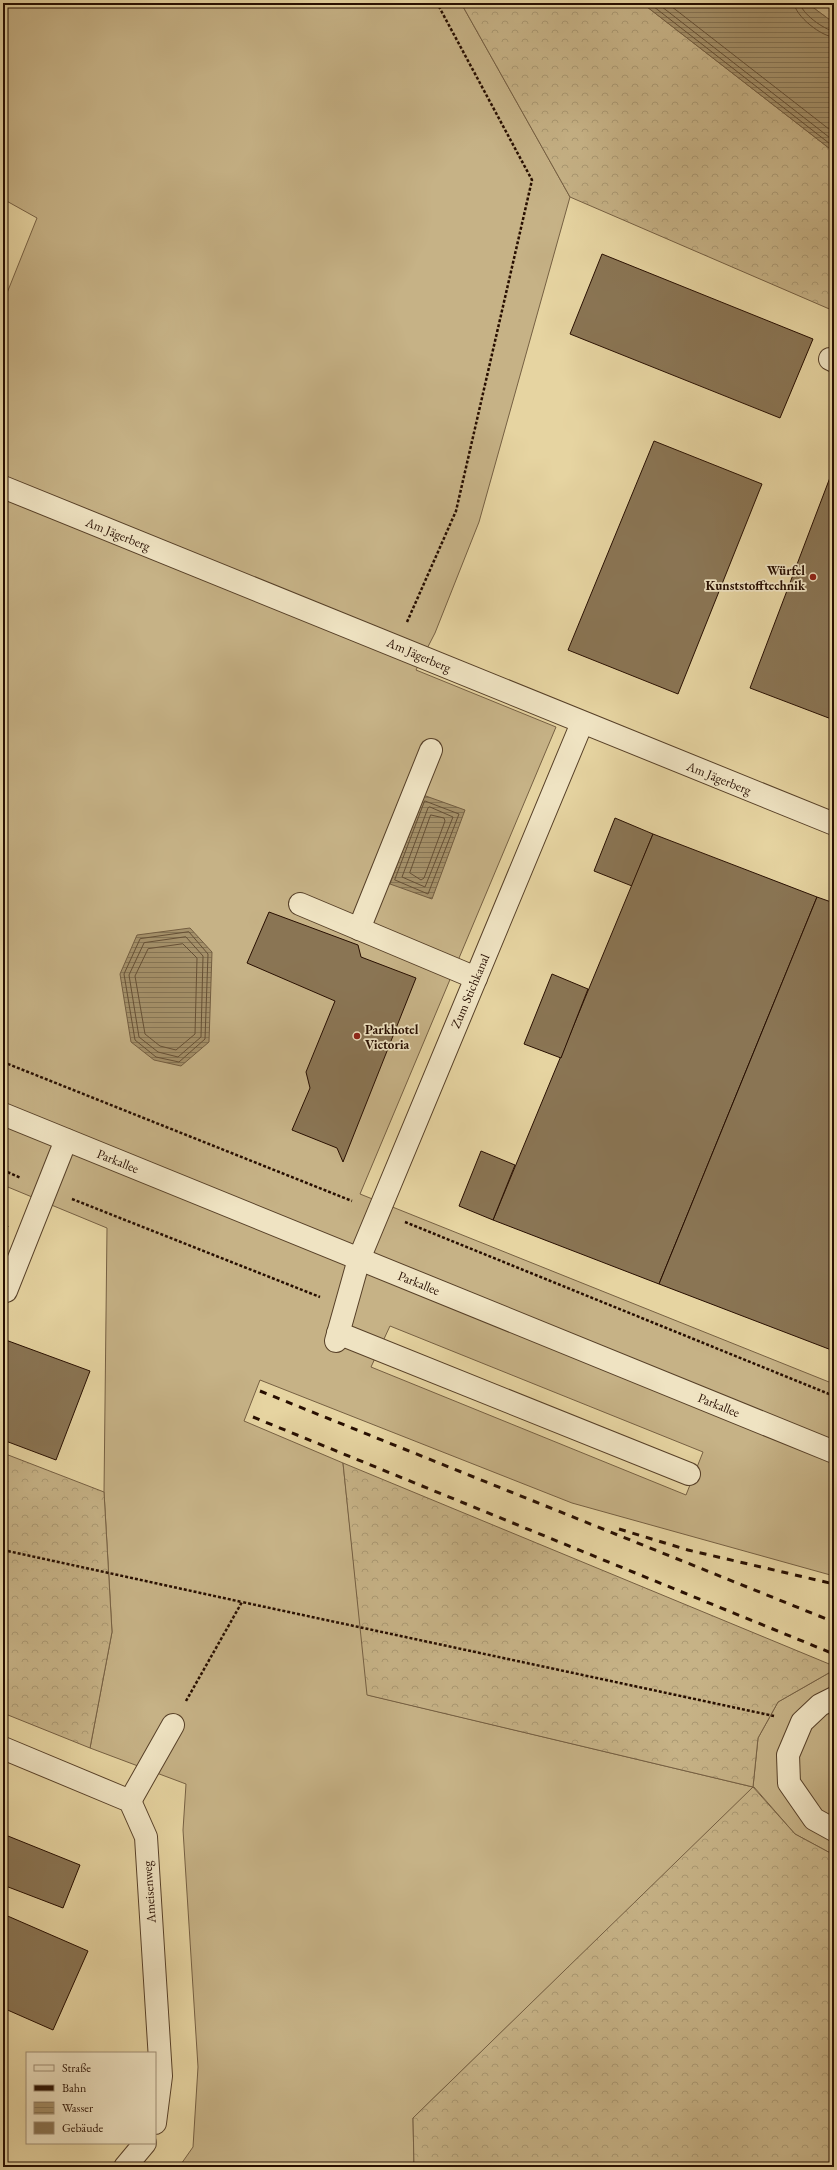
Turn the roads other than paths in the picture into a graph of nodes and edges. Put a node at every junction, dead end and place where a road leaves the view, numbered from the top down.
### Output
1 (3, 486) edge
2 (582, 723) junction
3 (431, 750) dead end
4 (834, 824) edge
5 (300, 904) dead end
6 (358, 929) junction
7 (476, 978) junction
8 (3, 1114) edge
9 (66, 1140) junction
10 (359, 1259) junction
11 (6, 1291) dead end
12 (834, 1452) edge
13 (689, 1474) dead end
14 (834, 1698) edge
15 (173, 1725) road end
16 (3, 1748) edge
17 (130, 1801) junction
18 (834, 1830) edge
19 (156, 2115) edge
20 (144, 2144) edge
21 (125, 2167) edge

1 - 2 street, Am Jägerberg
2 - 4 street, Am Jägerberg
2 - 7 street, Zum Stichkanal
3 - 6 street
5 - 6 street
6 - 7 street
7 - 10 street, Zum Stichkanal
8 - 9 street, Parkallee
9 - 10 street, Parkallee
9 - 11 street
10 - 12 street, Parkallee
10 - 13 street, Zum Stichkanal
14 - 18 street
15 - 17 street
16 - 17 street
17 - 19 street, Ameisenweg
20 - 21 street

